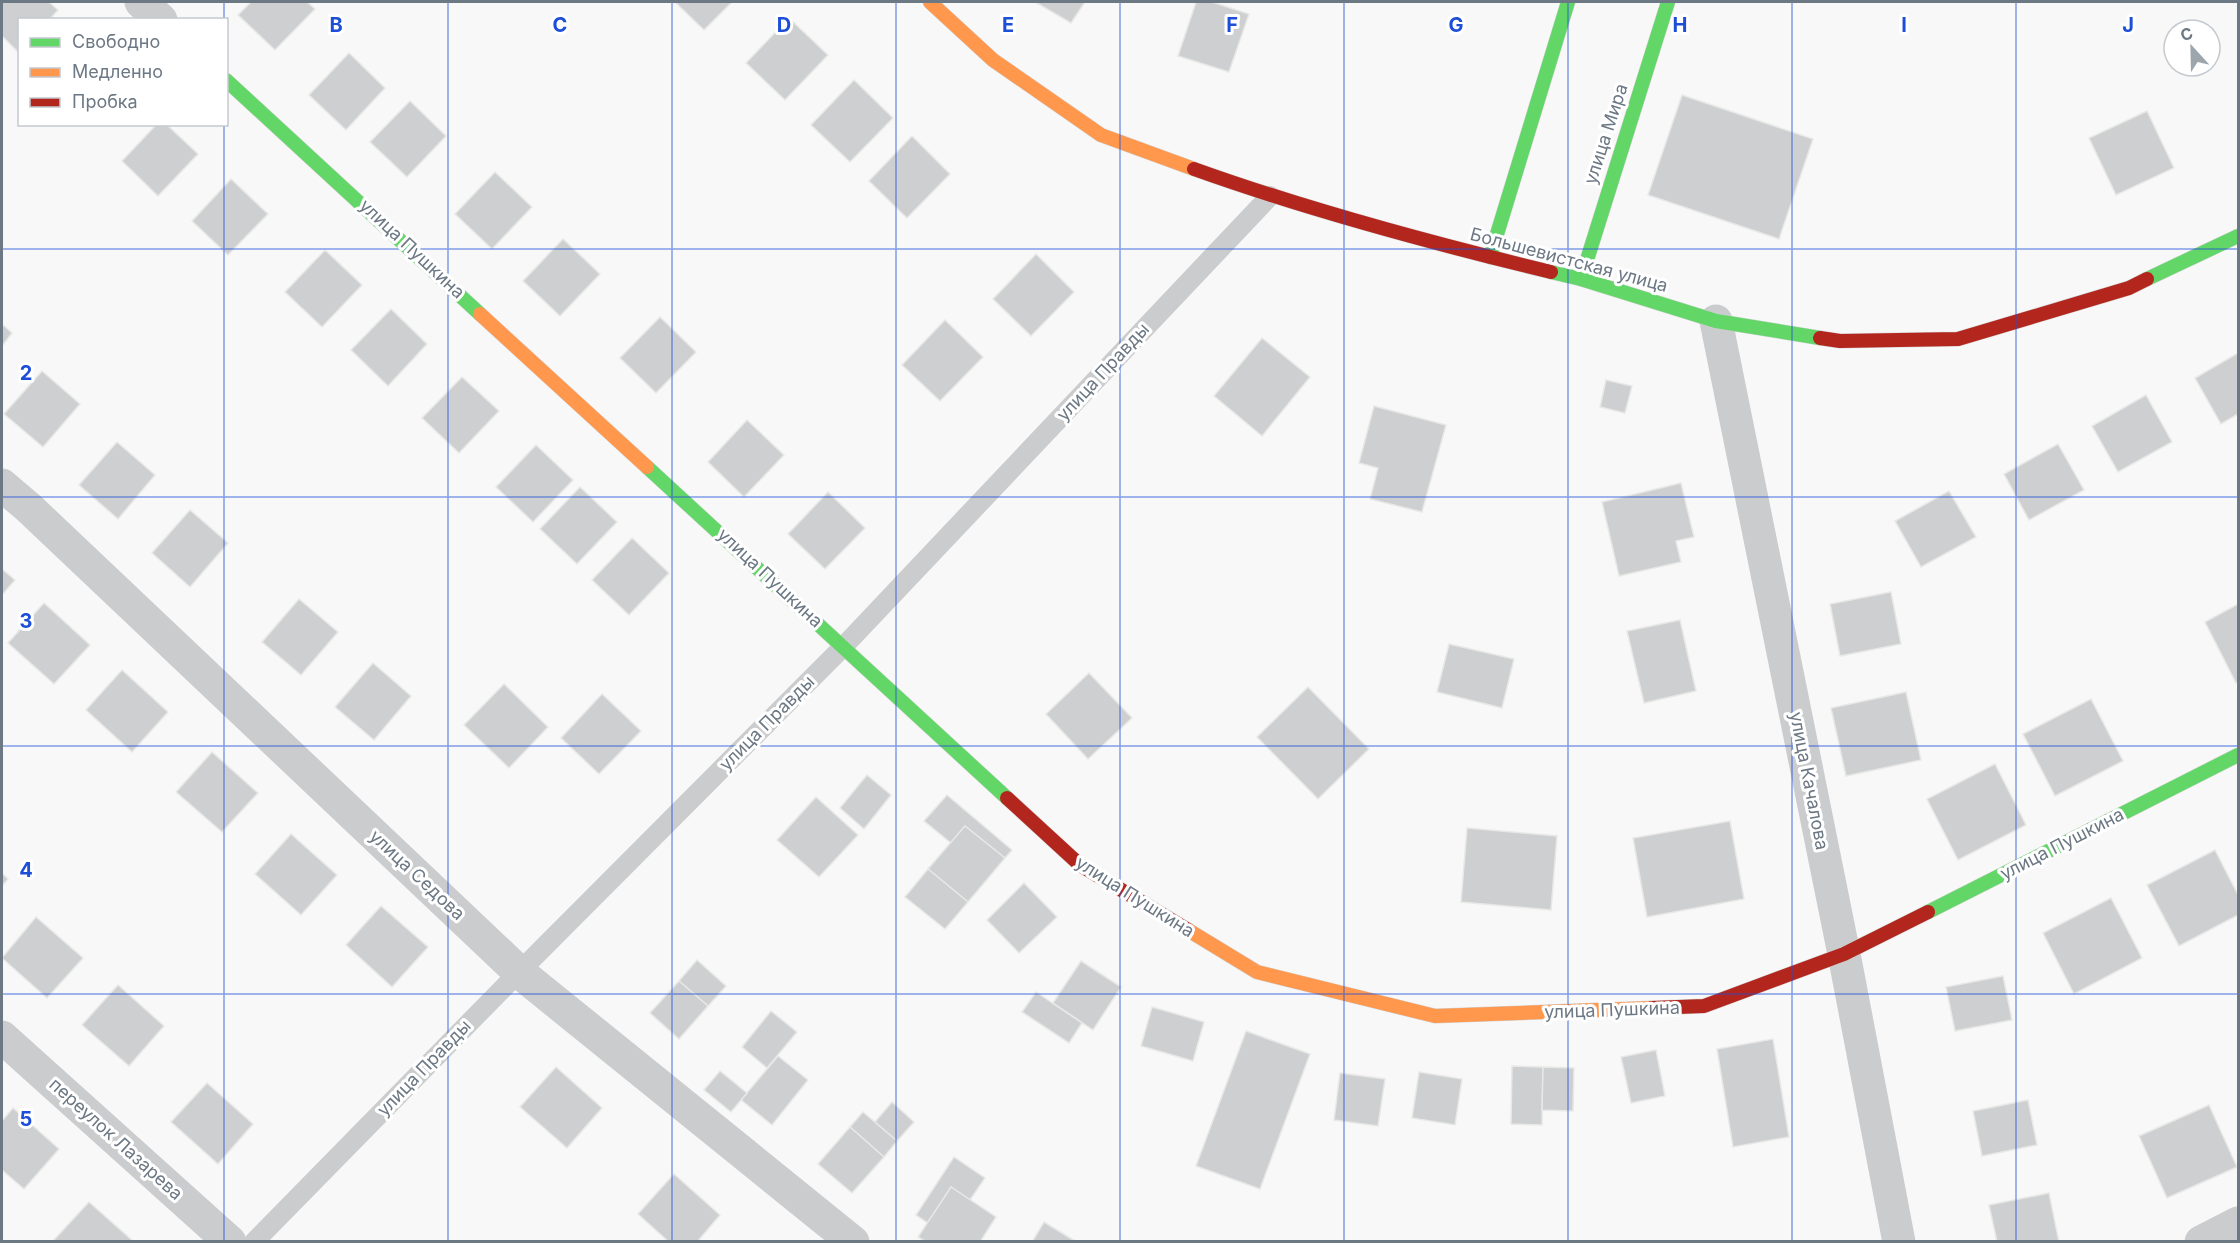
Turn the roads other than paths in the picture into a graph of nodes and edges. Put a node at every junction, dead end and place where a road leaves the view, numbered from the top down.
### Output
1 (141, 2) edge
2 (930, 2) edge
3 (1568, 2) edge
4 (1668, 2) edge
5 (159, 18) edge
6 (228, 82) edge
7 (1270, 196) junction
8 (2238, 236) edge
9 (1490, 257) junction
10 (1581, 279) junction
11 (1716, 321) junction
12 (2, 485) edge
13 (844, 646) junction
14 (2238, 755) edge
15 (1844, 954) junction
16 (519, 972) junction
17 (2, 1037) edge
18 (2238, 1224) edge
19 (230, 1242) edge
20 (254, 1242) edge
21 (853, 1242) edge
22 (1899, 1242) edge
23 (2201, 1242) edge

1 - 5 street
2 - 7 street, Большевистская улица
3 - 9 street
4 - 10 street, улица Мира
6 - 13 street, улица Пушкина
7 - 9 street, Большевистская улица
7 - 13 lane, улица Правды
8 - 11 street, Большевистская улица
9 - 10 street, Большевистская улица
10 - 11 street, Большевистская улица
11 - 15 street, улица Качалова
12 - 16 street, улица Седова
13 - 15 street, улица Пушкина
13 - 16 lane, улица Правды
14 - 15 street, улица Пушкина
15 - 22 street, улица Качалова
16 - 20 lane, улица Правды
16 - 21 street, улица Седова
17 - 19 street, переулок Лазарева
18 - 23 street

